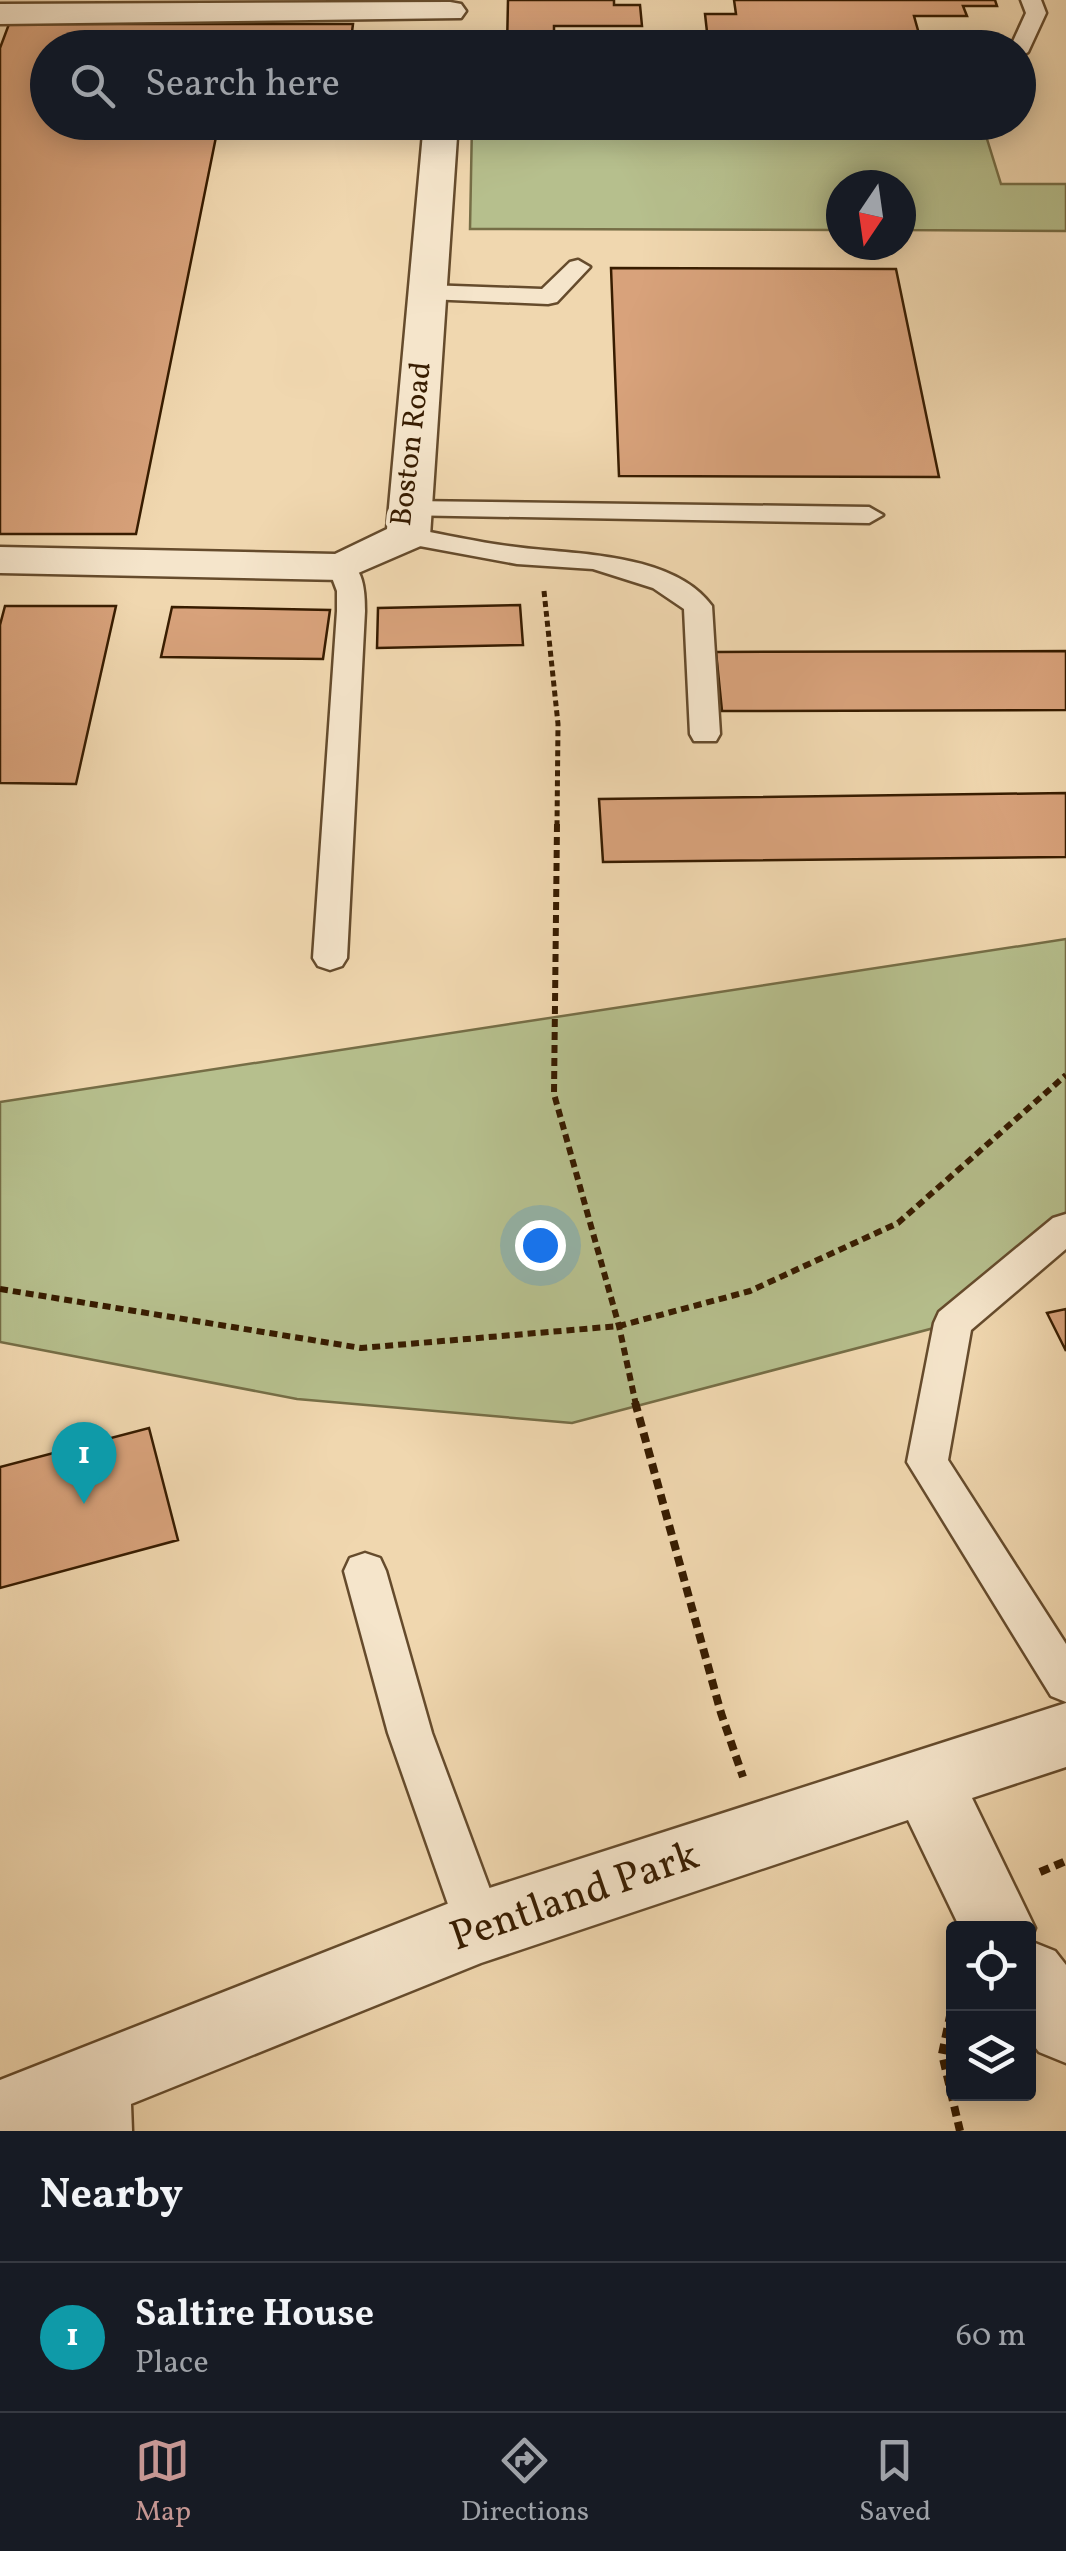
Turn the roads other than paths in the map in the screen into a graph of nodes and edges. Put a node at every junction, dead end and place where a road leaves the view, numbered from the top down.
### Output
1 (1031, 0) edge
2 (450, 6) edge
3 (0, 14) edge
4 (1028, 30) edge
5 (440, 140) edge
6 (578, 267) dead end
7 (428, 292) junction
8 (869, 515) dead end
9 (409, 523) junction
10 (0, 560) edge
11 (342, 567) junction
12 (705, 734) dead end
13 (330, 958) dead end
14 (1066, 1228) edge
15 (365, 1571) dead end
16 (1066, 1682) edge
17 (1066, 1734) edge
18 (926, 1781) junction
19 (995, 1921) edge
20 (480, 1927) junction
21 (1036, 1987) edge
22 (1066, 2024) edge
23 (92, 2106) edge
24 (0, 2119) edge

1 - 4 lane
2 - 3 street
5 - 7 street, Boston Road
6 - 7 lane
7 - 9 street, Boston Road
8 - 9 lane
9 - 11 street, Boston Road
9 - 12 lane
10 - 11 street, Boston Road
11 - 13 lane
14 - 16 lane
15 - 20 lane
17 - 18 street, Pentland Park
18 - 19 street
18 - 20 street, Pentland Park
20 - 23 street, Pentland Park
21 - 22 street
23 - 24 street, Pentland Park

